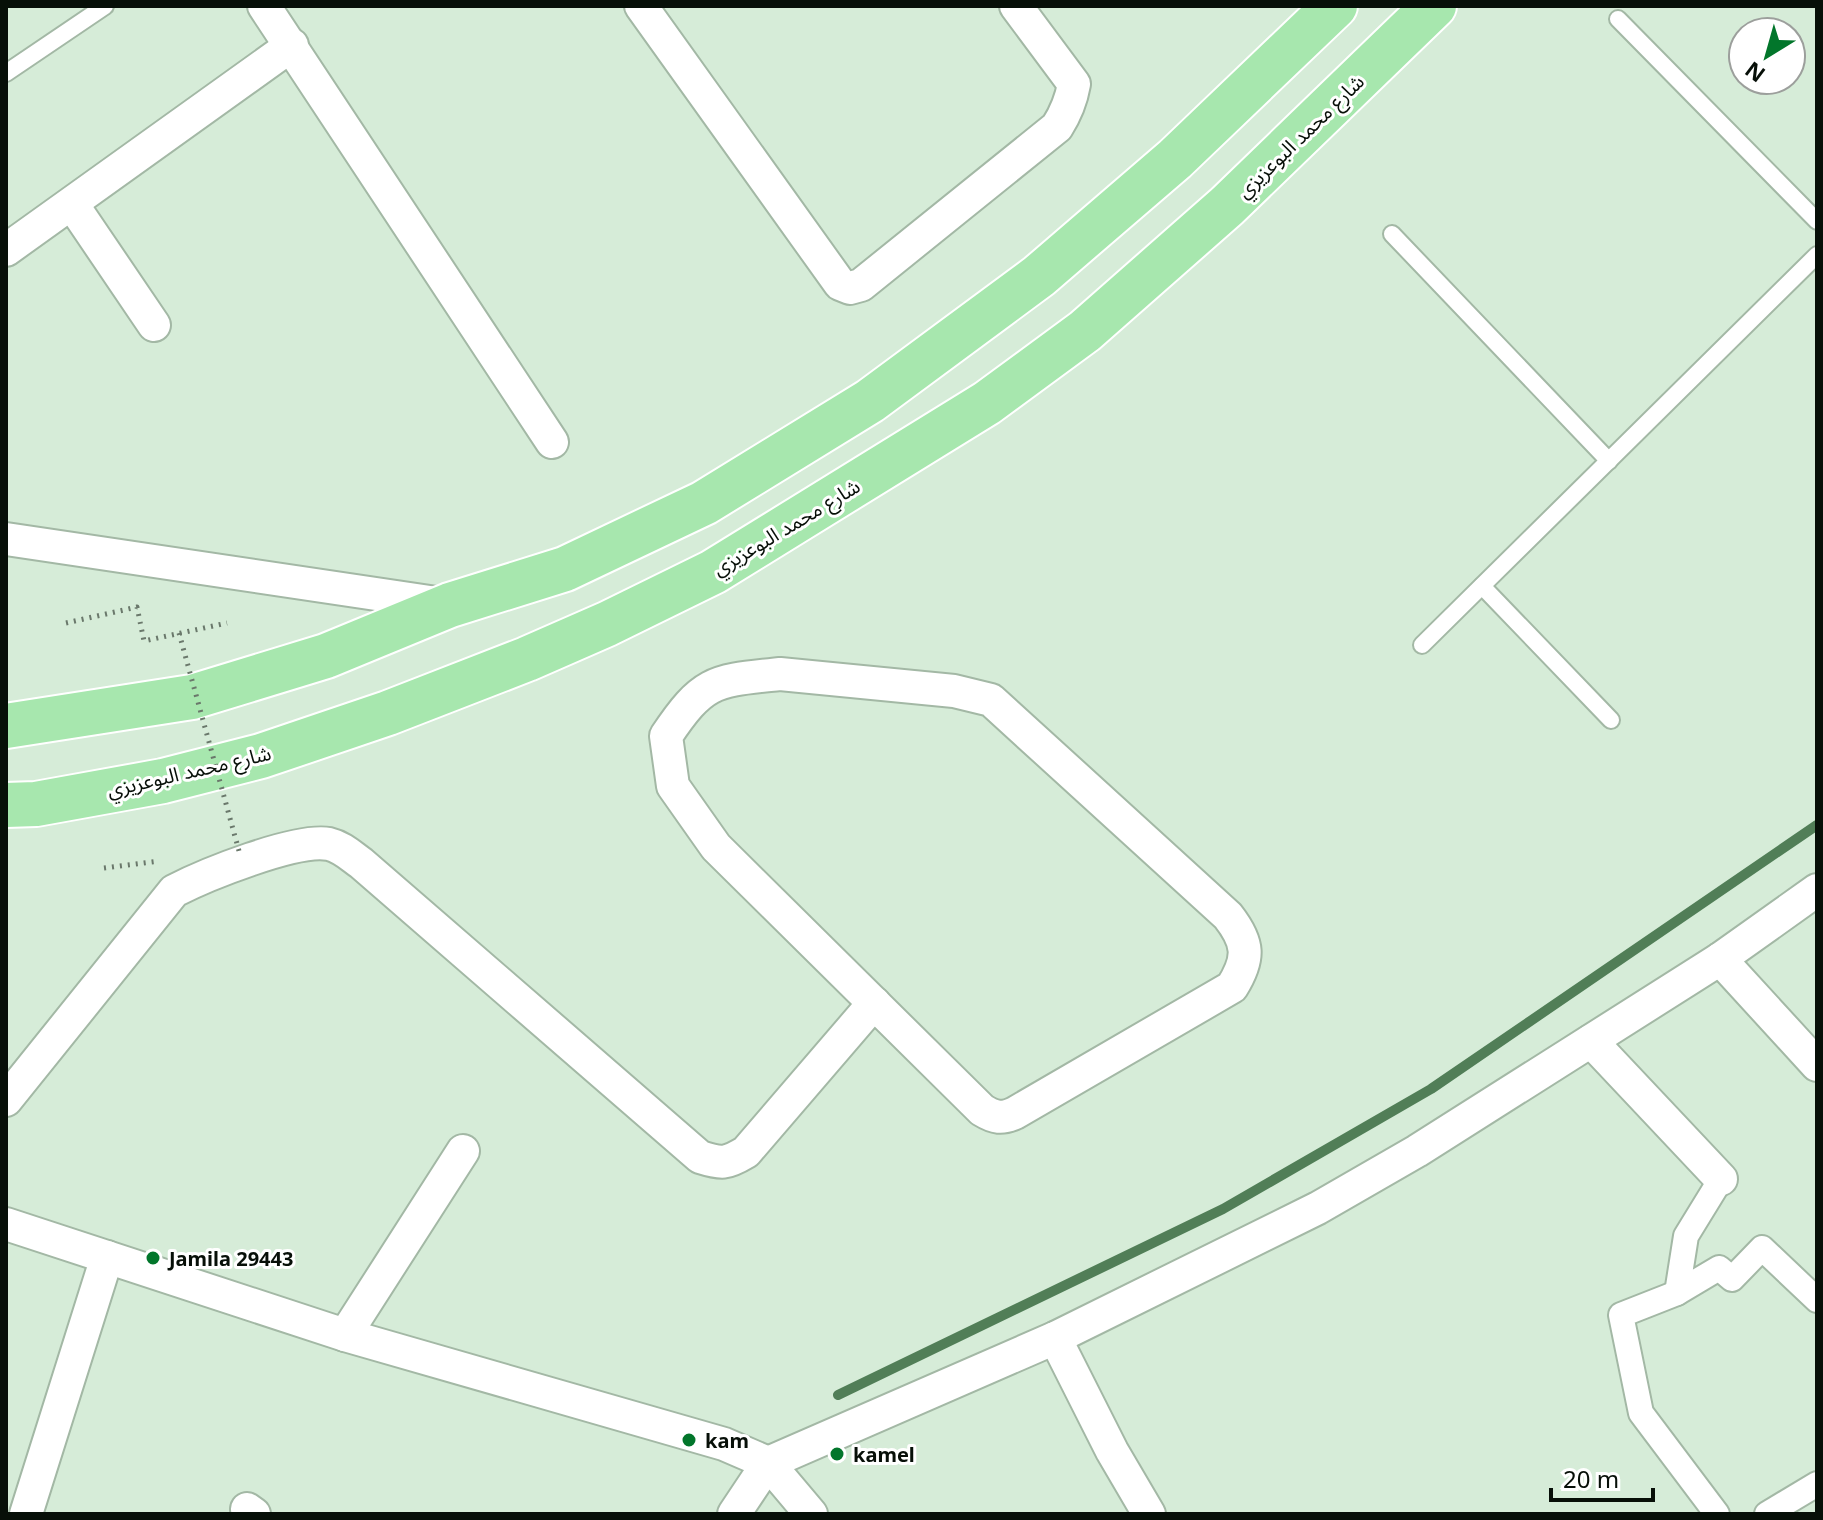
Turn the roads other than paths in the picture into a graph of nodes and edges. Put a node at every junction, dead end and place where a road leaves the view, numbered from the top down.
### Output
1 (105, 6) edge
2 (264, 6) edge
3 (641, 6) edge
4 (1016, 6) edge
5 (1335, 6) edge
6 (1433, 7) edge
7 (1618, 19) dead end
8 (292, 45) junction
9 (6, 73) edge
10 (72, 204) junction
11 (1817, 221) edge
12 (1392, 234) dead end
13 (6, 250) edge
14 (1817, 255) edge
15 (154, 325) dead end
16 (552, 442) dead end
17 (1609, 461) junction
18 (6, 539) edge
19 (1482, 586) junction
20 (450, 605) junction
21 (1422, 645) dead end
22 (1611, 720) dead end
23 (14, 723) edge
24 (16, 806) edge
25 (1817, 890) edge
26 (1720, 959) junction
27 (874, 1003) junction
28 (1591, 1041) junction
29 (1817, 1065) edge
30 (6, 1100) edge
31 (463, 1151) dead end
32 (1721, 1179) joint
33 (6, 1224) edge
34 (107, 1257) junction
35 (1677, 1293) junction
36 (1817, 1300) edge
37 (345, 1335) junction
38 (1055, 1338) junction
39 (768, 1463) junction
40 (1817, 1484) edge
41 (26, 1514) edge
42 (734, 1514) edge
43 (811, 1514) edge
44 (1149, 1514) edge
45 (1717, 1514) edge
46 (1767, 1514) edge

1 - 9 lane
2 - 8 street
3 - 4 street
5 - 20 highway
6 - 24 highway, شارع محمد البوعزيزي
7 - 11 lane
8 - 10 street
8 - 16 street
10 - 13 street
10 - 15 street
12 - 17 lane
14 - 17 lane
17 - 19 lane
18 - 20 street
19 - 21 lane
19 - 22 lane
20 - 23 highway
25 - 26 street
26 - 28 street
26 - 29 street
27 - 27 street
27 - 30 street
28 - 32 street
28 - 38 street
31 - 37 street
32 - 35 street
33 - 34 street
34 - 37 street
34 - 41 street
35 - 36 street
35 - 45 street
37 - 39 street
38 - 39 street
38 - 44 street
39 - 42 street
39 - 43 street
40 - 46 street

